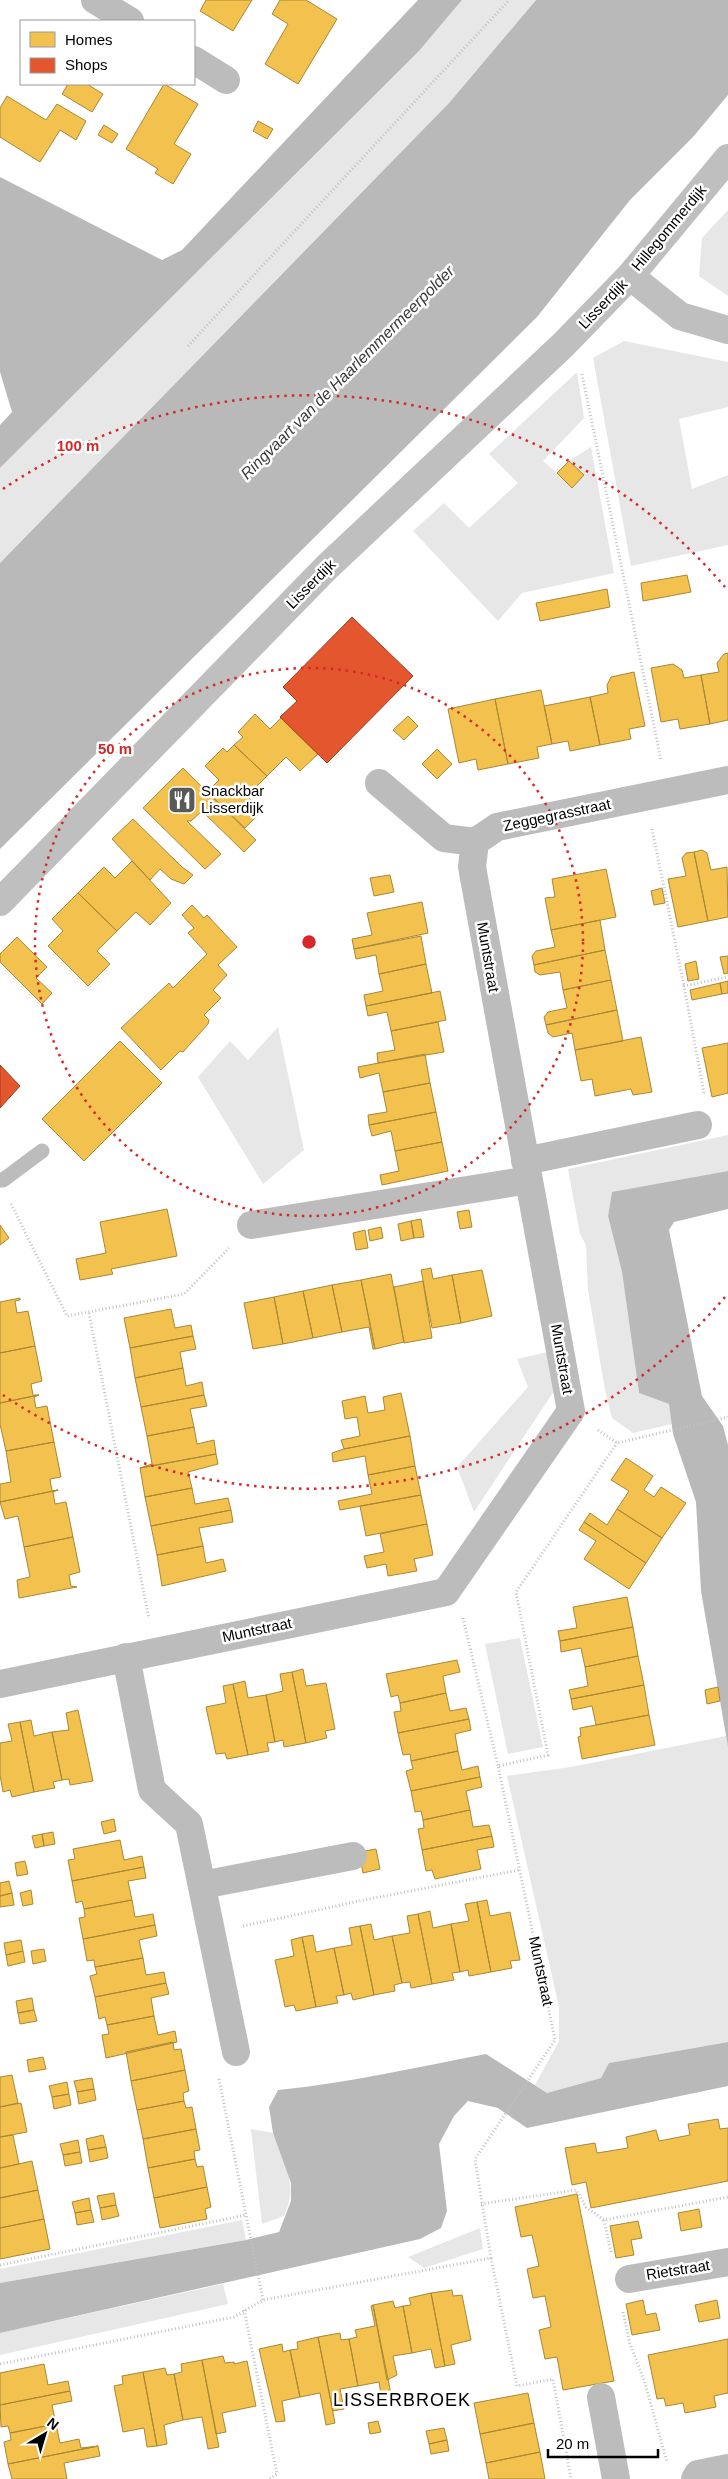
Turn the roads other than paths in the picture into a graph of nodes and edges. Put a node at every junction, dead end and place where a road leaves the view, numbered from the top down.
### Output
1 (95, 0) edge
2 (128, 20) edge
3 (195, 61) edge
4 (226, 80) dead end
5 (728, 158) edge
6 (630, 276) junction
7 (728, 330) edge
8 (728, 780) edge
9 (379, 783) dead end
10 (476, 842) junction
11 (0, 902) edge
12 (698, 1125) dead end
13 (42, 1151) dead end
14 (527, 1171) junction
15 (0, 1180) edge
16 (251, 1225) road end
17 (126, 1657) junction
18 (0, 1684) edge
19 (353, 1856) dead end
20 (202, 1885) junction
21 (236, 2052) road end
22 (728, 2262) edge
23 (629, 2279) dead end
24 (601, 2397) dead end
25 (728, 2468) edge
26 (616, 2479) edge
27 (695, 2479) edge

1 - 2 street
3 - 4 street
5 - 6 street, Hillegommerdijk
6 - 7 street
6 - 11 street, Lisserdijk
8 - 10 street, Zeggegrasstraat
9 - 10 street
10 - 14 street, Muntstraat
12 - 14 street
13 - 15 lane
14 - 16 street
14 - 17 street, Muntstraat
17 - 18 street, Muntstraat
17 - 20 street
19 - 20 street
20 - 21 street
22 - 23 street, Rietstraat
24 - 26 street
25 - 27 street

